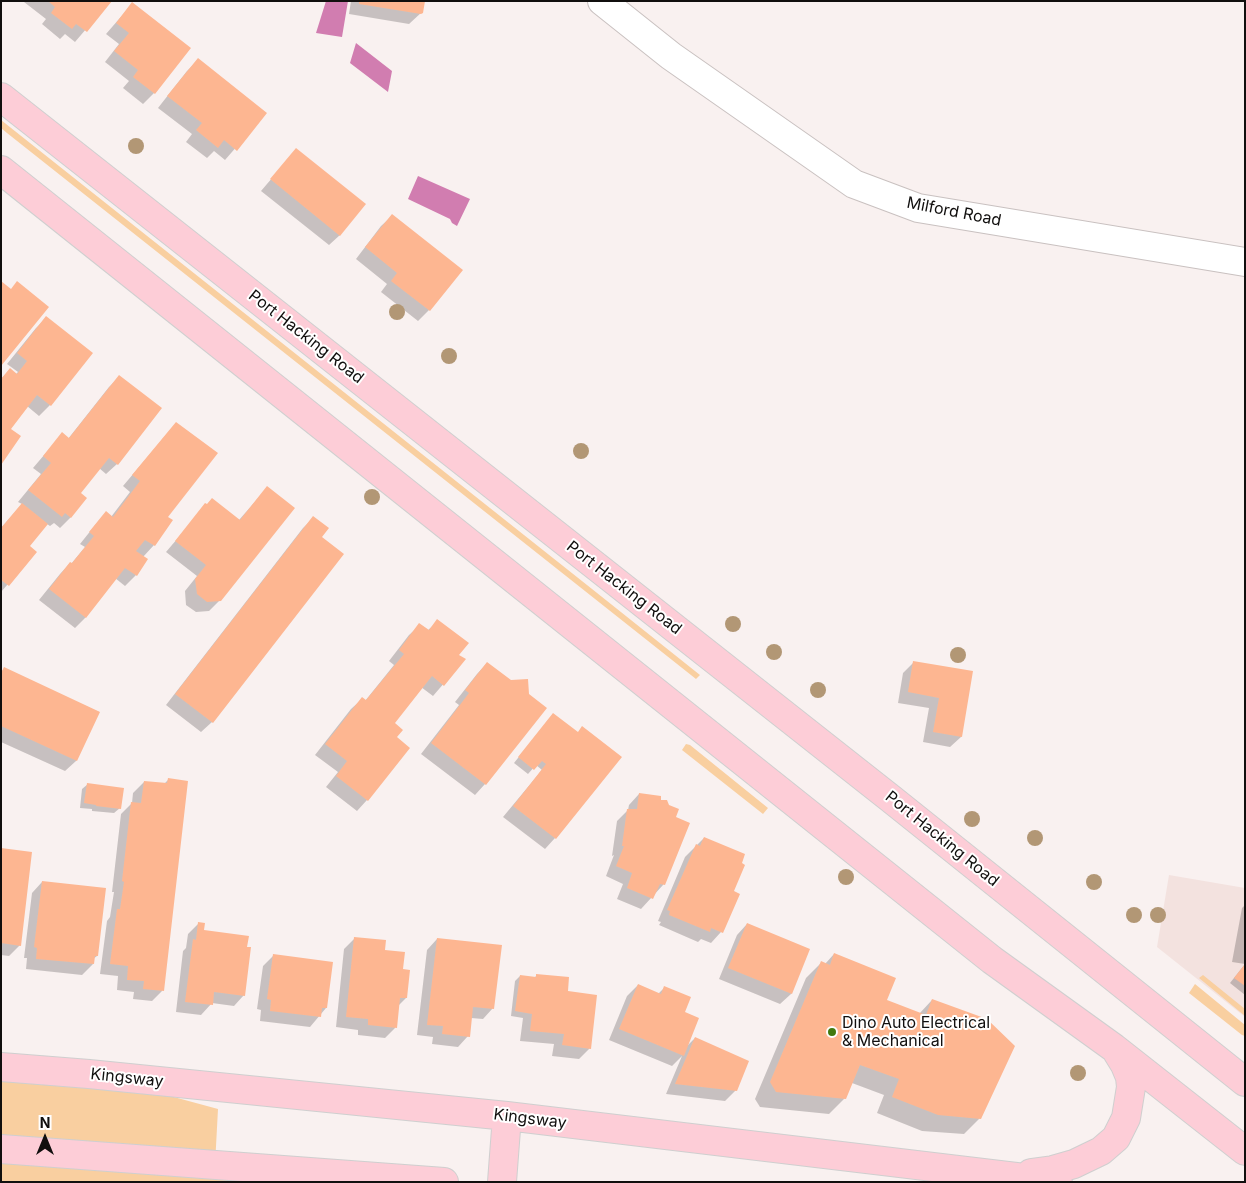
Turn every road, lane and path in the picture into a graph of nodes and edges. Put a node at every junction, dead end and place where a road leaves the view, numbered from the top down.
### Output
1 (602, 1) edge
2 (1, 97) edge
3 (1, 170) edge
4 (1245, 262) edge
5 (1114, 1048) junction
6 (1, 1067) edge
7 (1245, 1082) edge
8 (507, 1116) junction
9 (1, 1149) edge
10 (1245, 1151) edge
11 (1002, 1176) junction
12 (444, 1182) edge
13 (502, 1182) edge
14 (1058, 1182) edge

1 - 4 street, Milford Road
2 - 7 main road, Port Hacking Road
3 - 5 main road
5 - 10 main road
5 - 11 main road
6 - 8 main road, Kingsway
8 - 11 main road, Kingsway
8 - 13 main road
9 - 12 main road
11 - 14 main road, Kingsway

